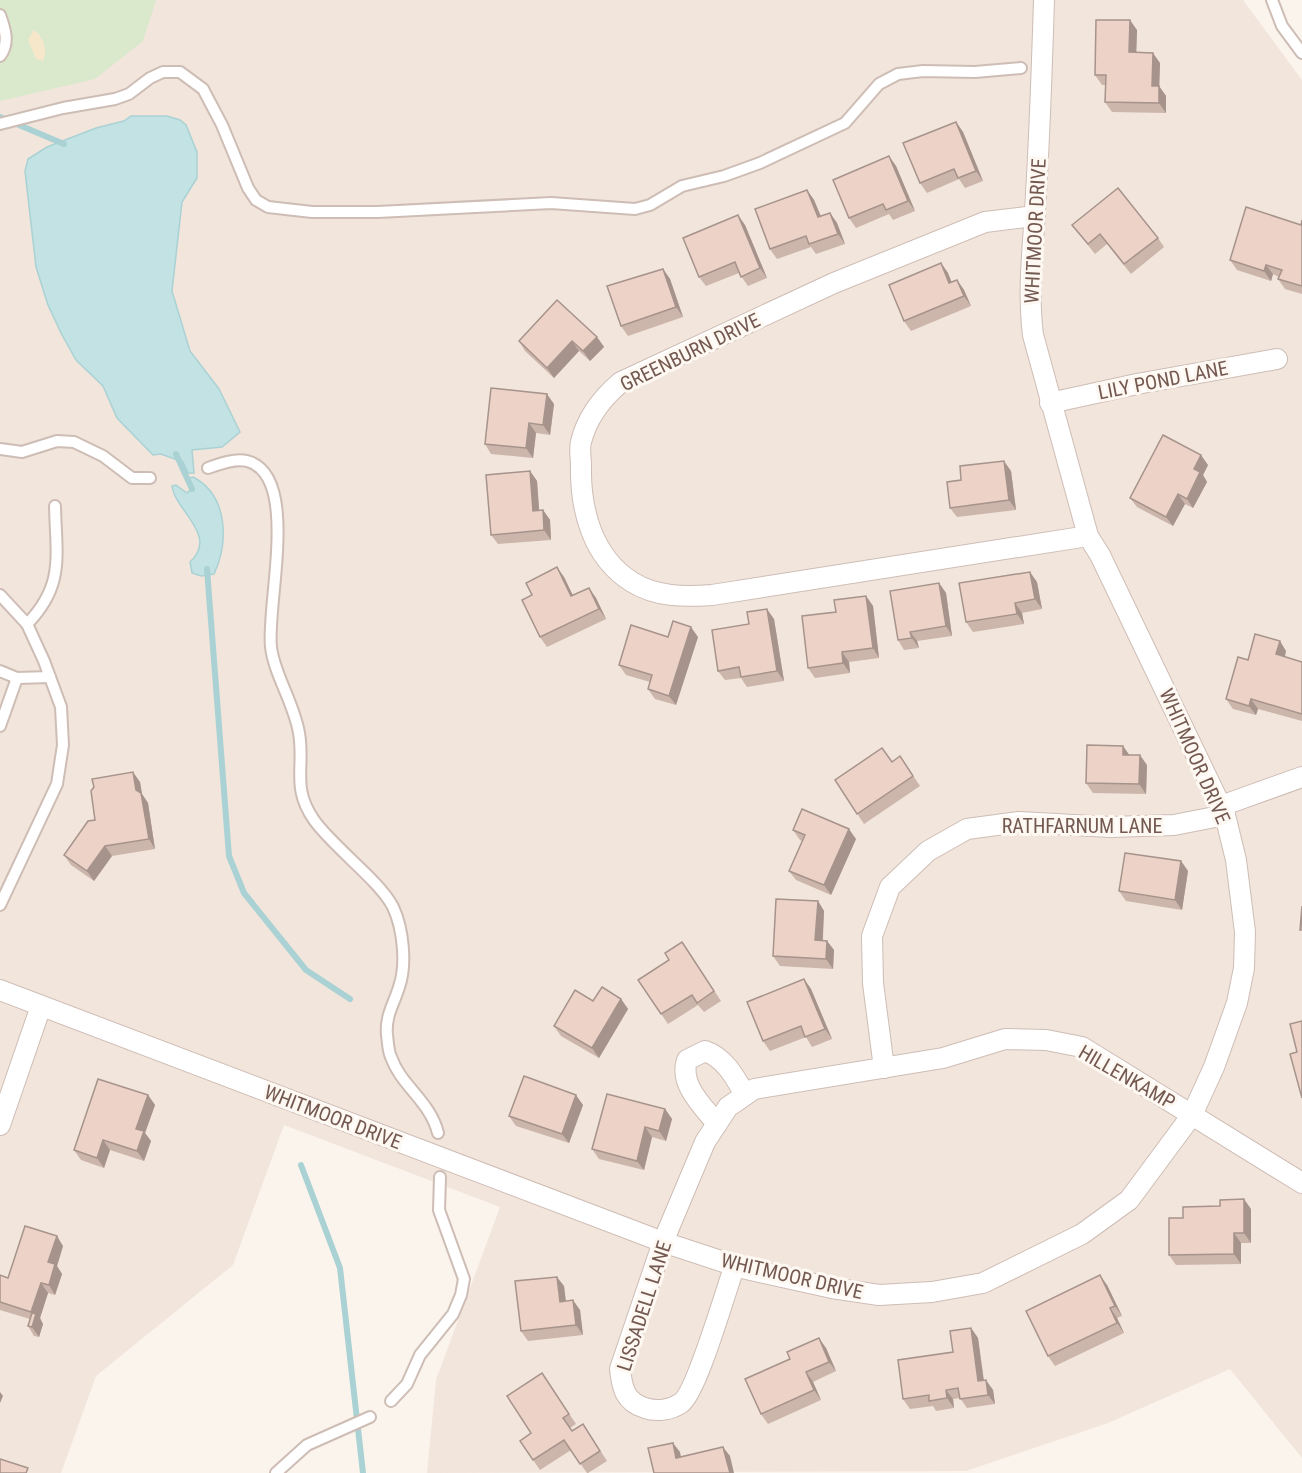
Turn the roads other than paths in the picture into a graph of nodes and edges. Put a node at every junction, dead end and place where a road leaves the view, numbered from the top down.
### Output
1 (1044, 0) edge
2 (1272, 0) edge
3 (0, 15) edge
4 (1302, 53) edge
5 (0, 56) edge
6 (1021, 68) dead end
7 (0, 124) edge
8 (1035, 216) junction
9 (1277, 358) dead end
10 (1050, 403) junction
11 (0, 449) edge
12 (208, 468) dead end
13 (150, 478) dead end
14 (55, 506) dead end
15 (1088, 536) junction
16 (0, 595) edge
17 (27, 624) junction
18 (0, 672) edge
19 (50, 677) junction
20 (17, 678) junction
21 (0, 726) edge
22 (1302, 777) edge
23 (1223, 811) junction
24 (0, 905) edge
25 (0, 990) edge
26 (40, 1006) junction
27 (884, 1068) junction
28 (745, 1095) junction
29 (1192, 1115) junction
30 (717, 1124) junction
31 (0, 1125) edge
32 (438, 1133) dead end
33 (440, 1177) dead end
34 (1302, 1183) edge
35 (663, 1242) junction
36 (735, 1265) junction
37 (391, 1401) dead end
38 (370, 1416) dead end
39 (276, 1473) edge

1 - 8 street, WHITMOOR DRIVE
2 - 4 lane
3 - 5 lane
6 - 7 lane
8 - 10 street, WHITMOOR DRIVE
8 - 15 street, GREENBURN DRIVE
9 - 10 street, LILY POND LANE
10 - 15 street, WHITMOOR DRIVE
11 - 13 lane
12 - 32 lane
14 - 17 lane
15 - 23 street, WHITMOOR DRIVE
16 - 17 lane
17 - 19 lane
18 - 20 lane
19 - 20 lane
19 - 24 lane
20 - 21 lane
22 - 23 street, RATHFARNUM LANE
23 - 27 street, RATHFARNUM LANE
23 - 29 street, WHITMOOR DRIVE
25 - 26 street, WHITMOOR DRIVE
26 - 31 street
26 - 35 street, WHITMOOR DRIVE
27 - 28 street, LISSADELL LANE
27 - 29 street, HILLENKAMP
28 - 30 street, LISSADELL LANE
28 - 30 street
29 - 34 street, HILLENKAMP
29 - 36 street, WHITMOOR DRIVE
30 - 35 street, LISSADELL LANE
33 - 37 lane
35 - 36 street, WHITMOOR DRIVE
35 - 36 street, LISSADELL LANE
38 - 39 lane

